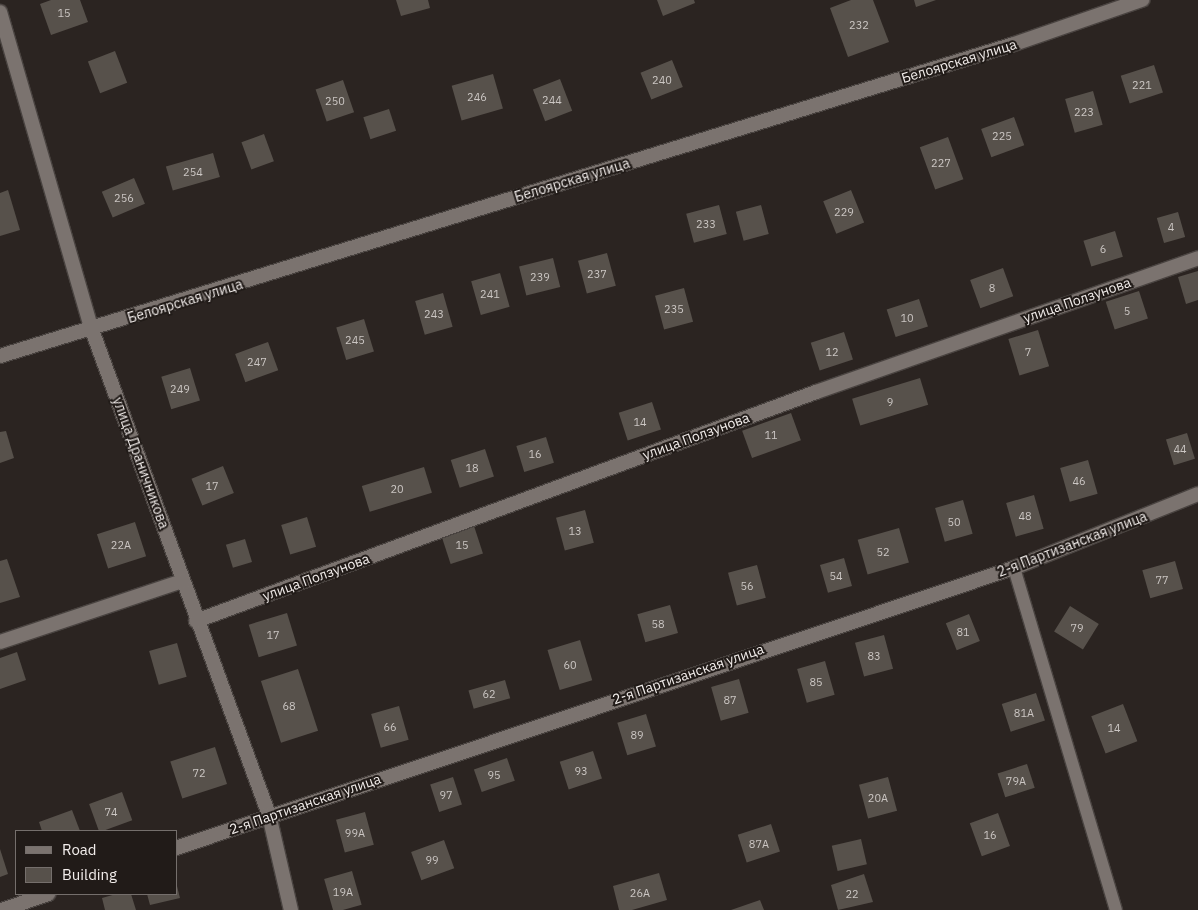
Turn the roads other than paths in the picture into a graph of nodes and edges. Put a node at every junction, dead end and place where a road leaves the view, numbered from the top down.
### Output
1 (1142, 0) edge
2 (0, 12) edge
3 (1198, 258) edge
4 (92, 330) junction
5 (0, 356) edge
6 (1198, 494) edge
7 (1014, 568) junction
8 (182, 581) junction
9 (196, 621) junction
10 (0, 642) edge
11 (269, 815) junction
12 (178, 847) edge
13 (45, 895) edge
14 (2, 910) edge
15 (290, 910) edge
16 (1116, 910) edge

1 - 4 street, Белоярская улица
2 - 4 street, улица Драничникова
3 - 9 street, улица Ползунова
4 - 5 street, Белоярская улица
4 - 8 street, улица Драничникова
6 - 7 street, 2-я Партизанская улица
7 - 11 street, 2-я Партизанская улица
7 - 16 lane
8 - 9 street, улица Драничникова
8 - 10 street
9 - 11 street, улица Драничникова
11 - 12 street, 2-я Партизанская улица
11 - 15 street, улица Драничникова
13 - 14 street

